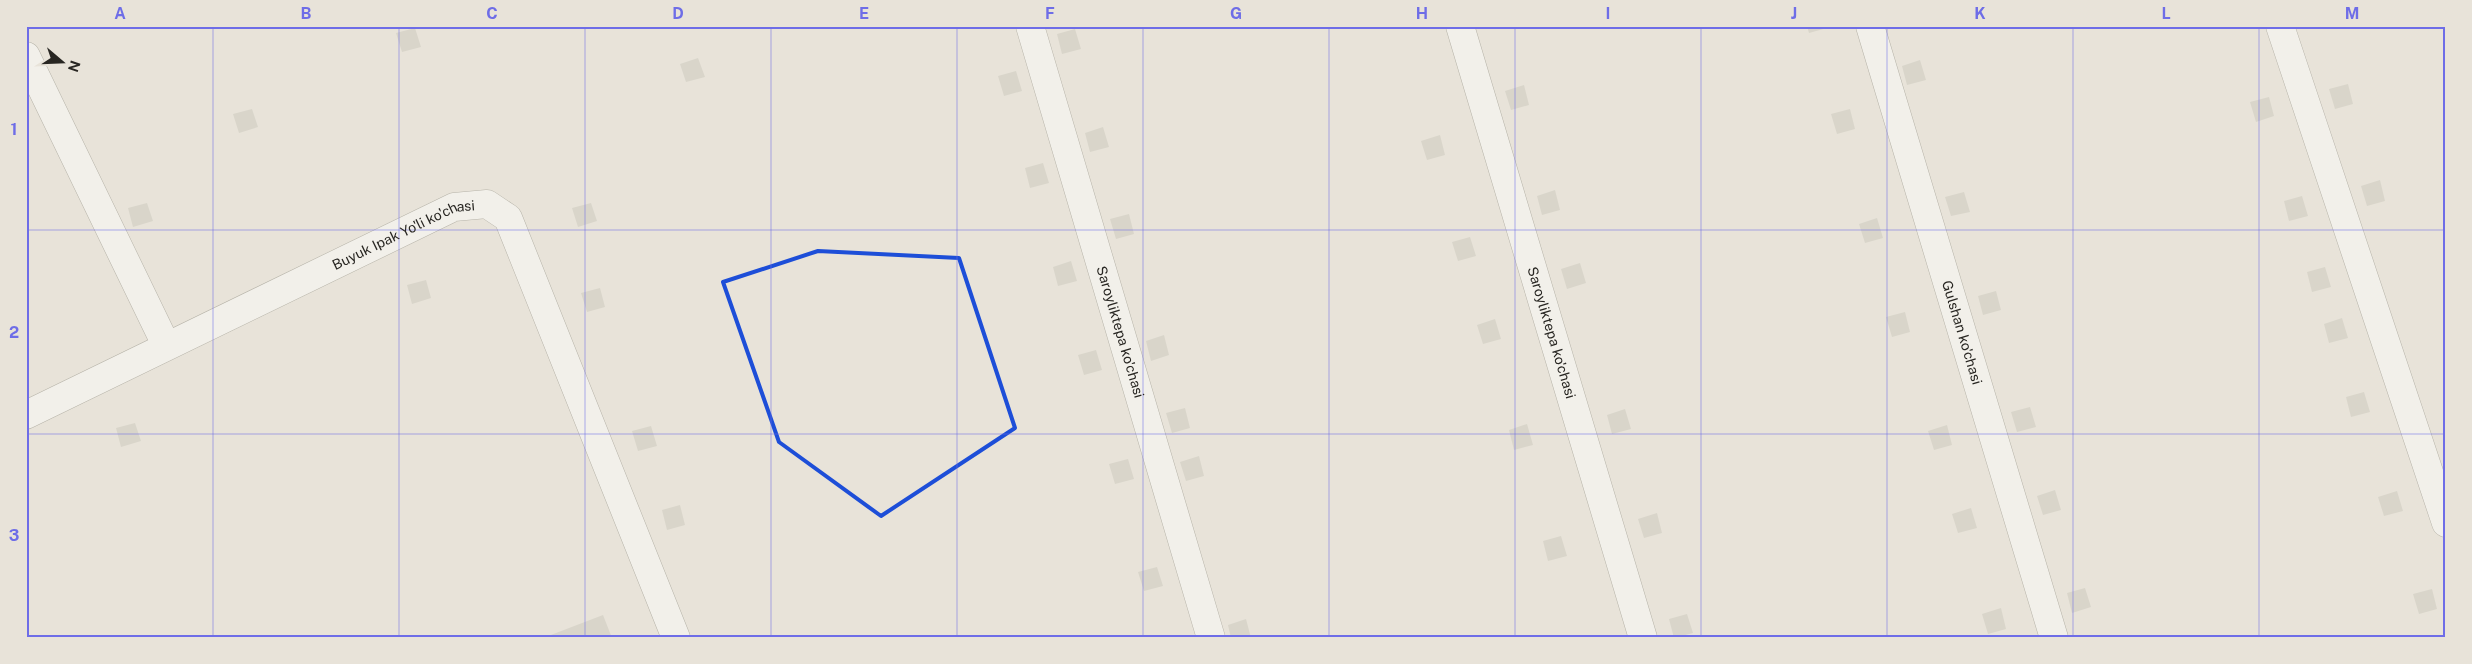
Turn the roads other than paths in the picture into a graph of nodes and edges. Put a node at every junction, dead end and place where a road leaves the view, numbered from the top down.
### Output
1 (1030, 26) edge
2 (1460, 26) edge
3 (1870, 26) edge
4 (2280, 26) edge
5 (26, 56) edge
6 (166, 345) junction
7 (26, 415) edge
8 (2446, 523) edge
9 (676, 638) edge
10 (1211, 638) edge
11 (1643, 638) edge
12 (2054, 638) edge

1 - 10 street, Saroyliktepa ko'chasi
2 - 11 street, Saroyliktepa ko'chasi
3 - 12 street, Gulshan ko'chasi
4 - 8 street
5 - 6 street
6 - 7 street, Buyuk Ipak Yo'li ko'chasi
6 - 9 street, Buyuk Ipak Yo'li ko'chasi

